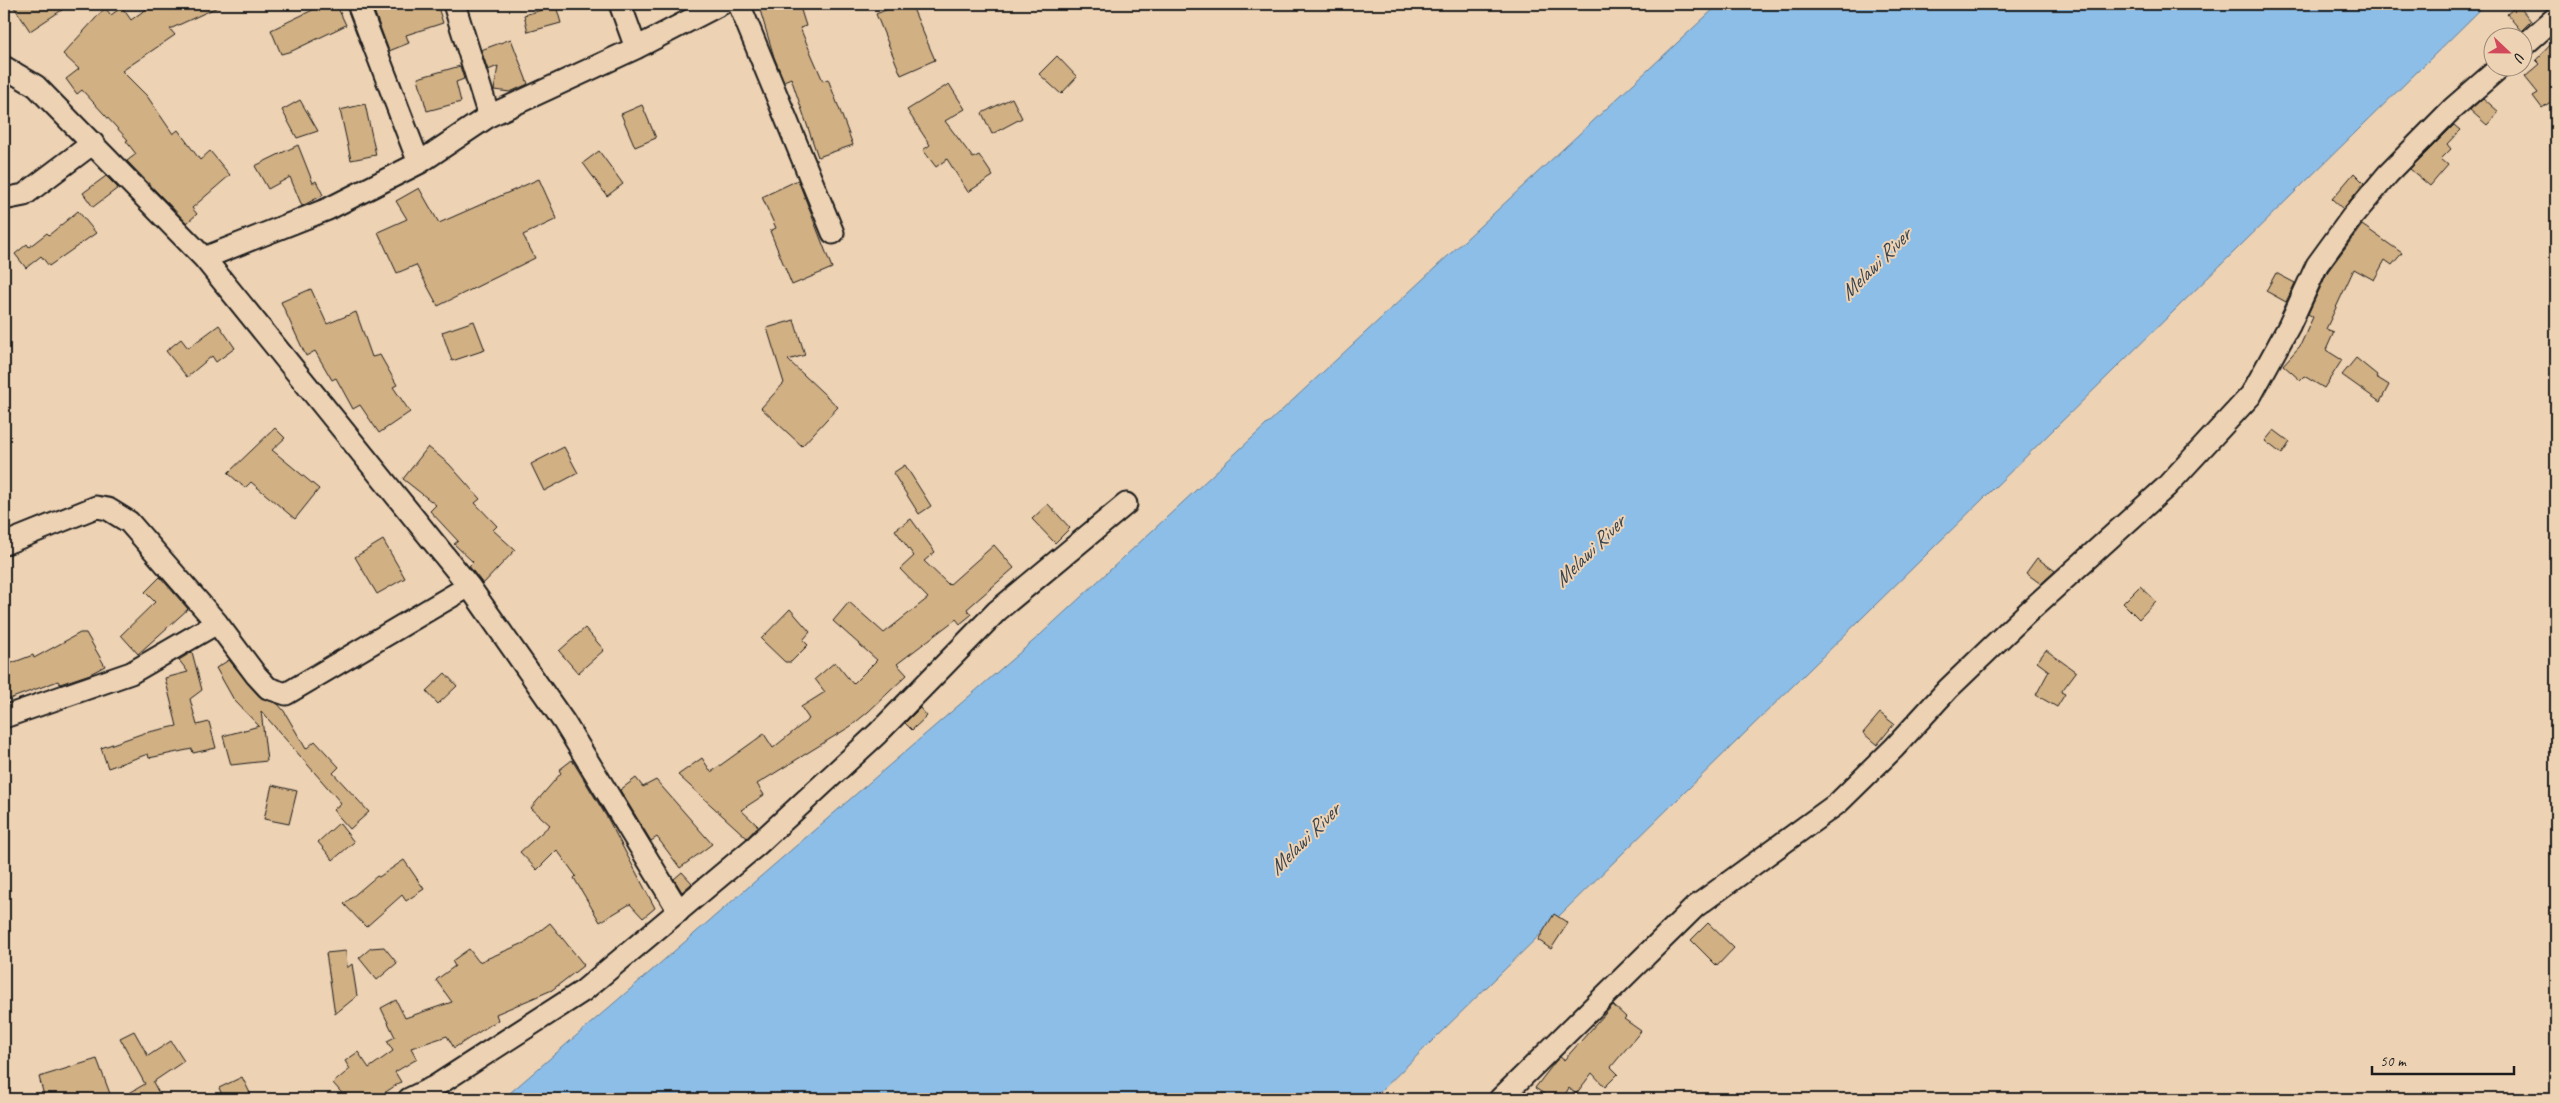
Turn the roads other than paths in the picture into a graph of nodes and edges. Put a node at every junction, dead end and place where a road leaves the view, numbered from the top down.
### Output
1 (358, 4) edge
2 (454, 4) edge
3 (620, 4) edge
4 (721, 4) edge
5 (739, 4) edge
6 (683, 13) edge
7 (2556, 17) edge
8 (2532, 38) edge
9 (636, 48) junction
10 (4, 66) edge
11 (2488, 78) edge
12 (489, 116) junction
13 (93, 143) junction
14 (419, 163) junction
15 (4, 199) edge
16 (833, 234) dead end
17 (204, 258) junction
18 (1126, 504) dead end
19 (4, 544) edge
20 (470, 586) junction
21 (217, 623) junction
22 (4, 717) edge
23 (679, 911) junction
24 (409, 1099) edge
25 (1500, 1099) edge

1 - 14 street
2 - 12 street
3 - 9 street
4 - 6 street
5 - 16 street
6 - 9 street
7 - 8 street
9 - 12 street
10 - 13 street
11 - 25 street
12 - 14 street
13 - 15 street
13 - 17 street
14 - 17 street
17 - 20 street
18 - 23 street
19 - 21 street
20 - 21 street
20 - 23 street
21 - 22 street
23 - 24 street

